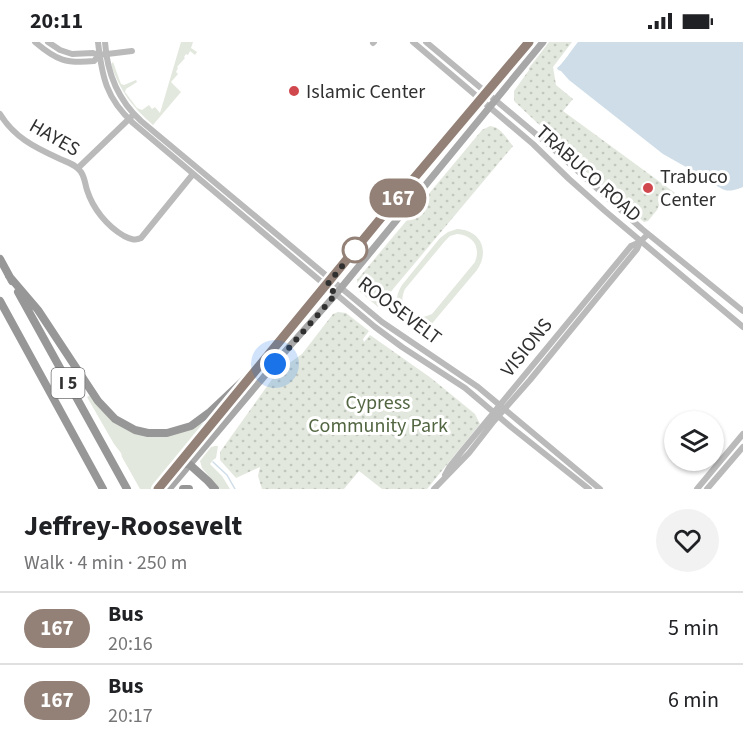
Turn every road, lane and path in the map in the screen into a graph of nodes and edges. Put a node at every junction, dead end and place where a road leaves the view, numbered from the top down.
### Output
1 (35, 42) edge
2 (48, 42) edge
3 (98, 42) edge
4 (105, 42) edge
5 (413, 42) edge
6 (426, 42) edge
7 (529, 42) edge
8 (543, 42) edge
9 (132, 51) dead end
10 (102, 55) junction
11 (487, 92) junction
12 (480, 99) junction
13 (496, 100) junction
14 (490, 107) junction
15 (0, 114) edge
16 (131, 117) junction
17 (78, 168) junction
18 (193, 174) junction
19 (261, 220) junction
20 (255, 226) junction
21 (648, 234) junction
22 (640, 242) junction
23 (0, 259) edge
24 (9, 276) junction
25 (329, 282) junction
26 (339, 290) junction
27 (0, 301) edge
28 (743, 311) edge
29 (743, 327) edge
30 (259, 366) junction
31 (503, 407) junction
32 (496, 414) junction
33 (743, 434) edge
34 (743, 447) edge
35 (105, 449) junction
36 (189, 464) junction
37 (176, 467) junction
38 (103, 489) edge
39 (127, 489) edge
40 (132, 489) edge
41 (158, 489) edge
42 (169, 489) edge
43 (183, 489) edge
44 (189, 489) edge
45 (215, 489) edge
46 (434, 489) edge
47 (589, 489) edge
48 (600, 489) edge
49 (697, 489) edge
50 (707, 489) edge

1 - 10 street
2 - 10 street
3 - 10 street, ROOSEVELT
4 - 10 street, ROOSEVELT
5 - 12 street, TRABUCO ROAD
6 - 11 street, TRABUCO ROAD
7 - 11 main road
8 - 13 main road
9 - 10 street
10 - 16 street, ROOSEVELT
11 - 12 main road
11 - 13 street, TRABUCO ROAD
12 - 14 street, TRABUCO ROAD
12 - 25 main road
13 - 14 main road
13 - 21 street, TRABUCO ROAD
14 - 22 street, TRABUCO ROAD
14 - 26 main road
15 - 17 street, HAYES
16 - 17 street
16 - 18 street, ROOSEVELT
16 - 19 street, ROOSEVELT
17 - 18 street, HAYES
18 - 20 street, ROOSEVELT
19 - 20 street
19 - 25 street, ROOSEVELT
20 - 25 street, ROOSEVELT
21 - 22 street, VISIONS
21 - 28 street, TRABUCO ROAD
22 - 29 street, TRABUCO ROAD
22 - 31 street, VISIONS
23 - 24 highway, I 5
24 - 30 highway
24 - 35 highway, I 5
25 - 26 street, ROOSEVELT
25 - 30 main road
26 - 31 street, ROOSEVELT
26 - 32 street, ROOSEVELT
26 - 36 main road
27 - 38 highway, I 5
30 - 37 main road
31 - 32 street, VISIONS
31 - 48 street, ROOSEVELT
32 - 46 street, VISIONS
32 - 47 street, ROOSEVELT
33 - 49 street
34 - 50 street
35 - 39 highway, I 5
35 - 40 highway
36 - 37 highway
36 - 42 main road
36 - 45 highway
37 - 41 main road
43 - 44 highway

